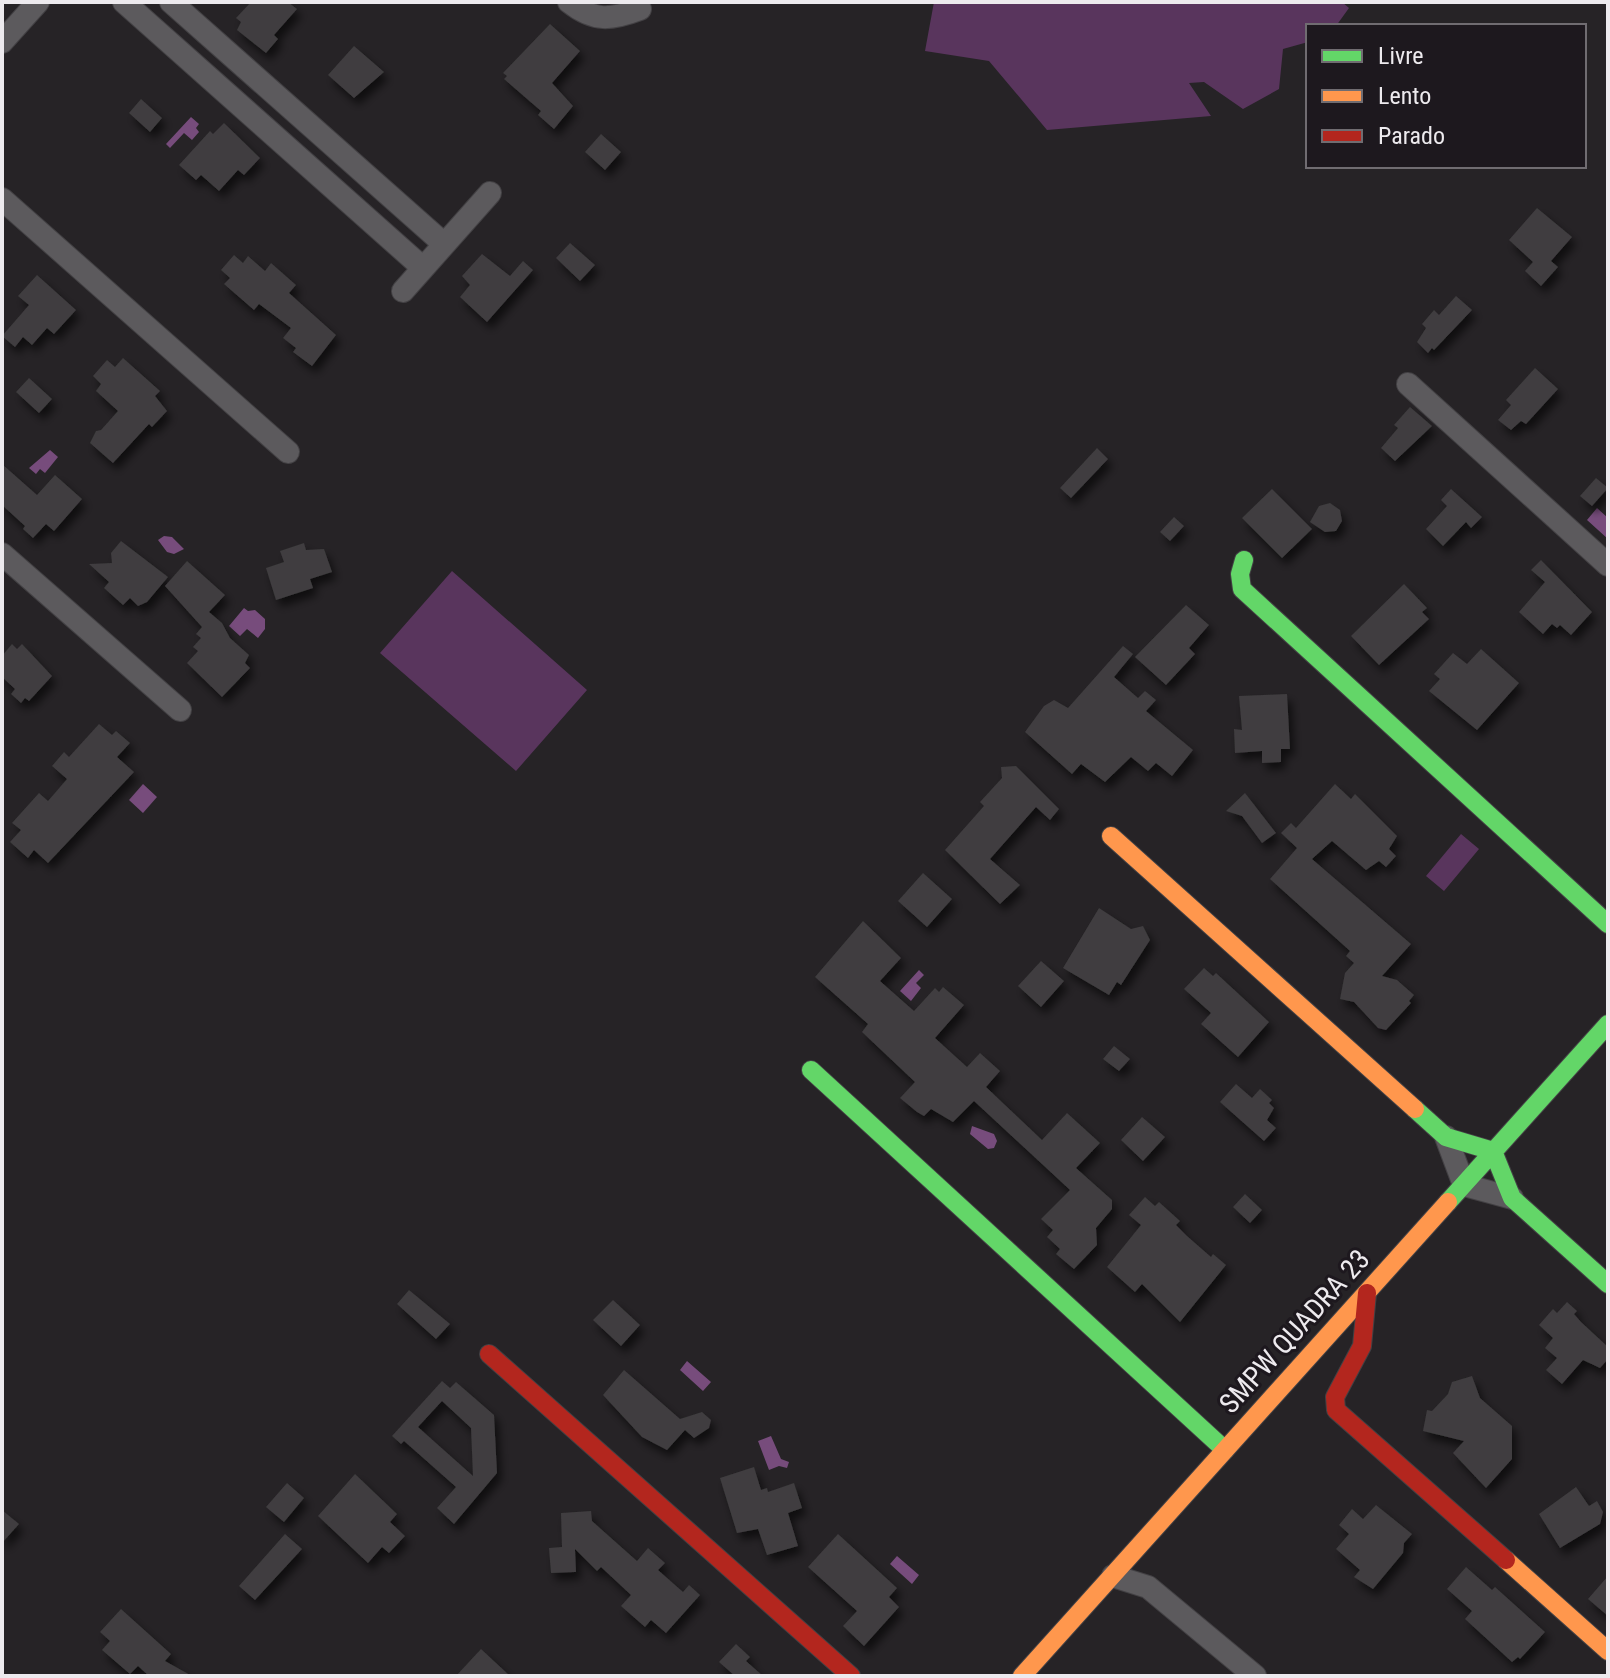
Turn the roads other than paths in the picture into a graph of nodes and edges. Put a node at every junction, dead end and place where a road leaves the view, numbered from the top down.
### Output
1 (38, 2) edge
2 (124, 2) edge
3 (171, 2) edge
4 (569, 2) edge
5 (640, 9) dead end
6 (149, 10) edge
7 (3, 40) edge
8 (306, 122) junction
9 (285, 145) junction
10 (490, 193) dead end
11 (2, 199) edge
12 (444, 244) junction
13 (423, 268) junction
14 (403, 291) dead end
15 (1408, 384) dead end
16 (288, 452) dead end
17 (2, 554) edge
18 (1244, 560) dead end
19 (1608, 565) edge
20 (180, 710) dead end
21 (1111, 836) dead end
22 (1608, 924) edge
23 (1608, 1024) edge
24 (811, 1070) dead end
25 (1446, 1137) junction
26 (1493, 1151) junction
27 (1464, 1185) junction
28 (1512, 1198) junction
29 (1608, 1284) edge
30 (1367, 1293) junction
31 (1326, 1339) junction
32 (489, 1354) dead end
33 (1343, 1380) junction
34 (1225, 1450) junction
35 (1133, 1553) junction
36 (1113, 1576) junction
37 (1148, 1587) junction
38 (1608, 1651) edge
39 (851, 1676) edge
40 (1022, 1676) edge
41 (1255, 1676) edge

1 - 7 street
2 - 6 street
3 - 8 street
4 - 5 street
6 - 9 street
8 - 9 street
8 - 12 street
9 - 13 street
10 - 12 street
11 - 16 street
12 - 13 street
13 - 14 street
15 - 19 street
17 - 20 street
18 - 22 street
21 - 25 street
23 - 26 street, SMPW QUADRA 23
24 - 34 street
25 - 26 street
25 - 27 street
26 - 27 street, SMPW QUADRA 23
26 - 28 street
27 - 28 street
27 - 30 street, SMPW QUADRA 23
28 - 29 street
30 - 31 street, SMPW QUADRA 23
30 - 33 street
31 - 33 street
31 - 34 street, SMPW QUADRA 23
32 - 39 street
33 - 38 street
34 - 35 street, SMPW QUADRA 23
35 - 36 street, SMPW QUADRA 23
35 - 37 street
36 - 37 street
36 - 40 street, SMPW QUADRA 23
37 - 41 street

